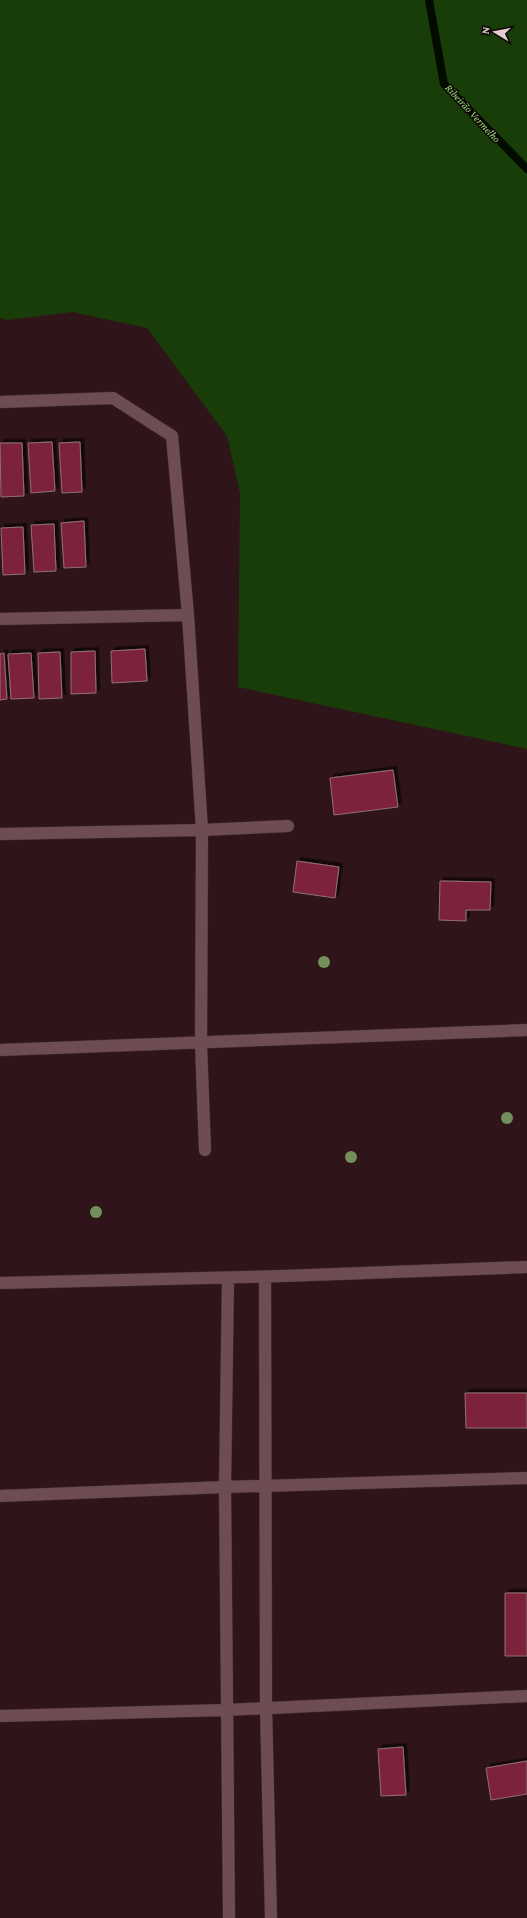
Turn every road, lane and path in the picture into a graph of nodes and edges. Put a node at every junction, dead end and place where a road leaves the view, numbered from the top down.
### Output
1 (0, 402) edge
2 (188, 615) junction
3 (0, 619) edge
4 (288, 826) dead end
5 (202, 830) junction
6 (0, 834) edge
7 (527, 1030) edge
8 (202, 1044) junction
9 (0, 1050) edge
10 (205, 1150) dead end
11 (527, 1267) edge
12 (265, 1277) junction
13 (228, 1278) junction
14 (0, 1283) edge
15 (527, 1478) edge
16 (225, 1487) junction
17 (265, 1487) junction
18 (0, 1496) edge
19 (527, 1696) edge
20 (266, 1707) junction
21 (226, 1710) junction
22 (0, 1716) edge
23 (229, 1918) edge
24 (271, 1918) edge

1 - 2 street
2 - 3 street
2 - 5 street
4 - 5 street
5 - 6 street
5 - 8 street
7 - 8 street
8 - 9 street
8 - 10 street
11 - 12 street
12 - 13 street
12 - 17 street
13 - 14 street
13 - 16 street
15 - 17 street
16 - 17 street
16 - 18 street
16 - 21 street
17 - 20 street
19 - 20 street
20 - 21 street
20 - 24 street
21 - 22 street
21 - 23 street

